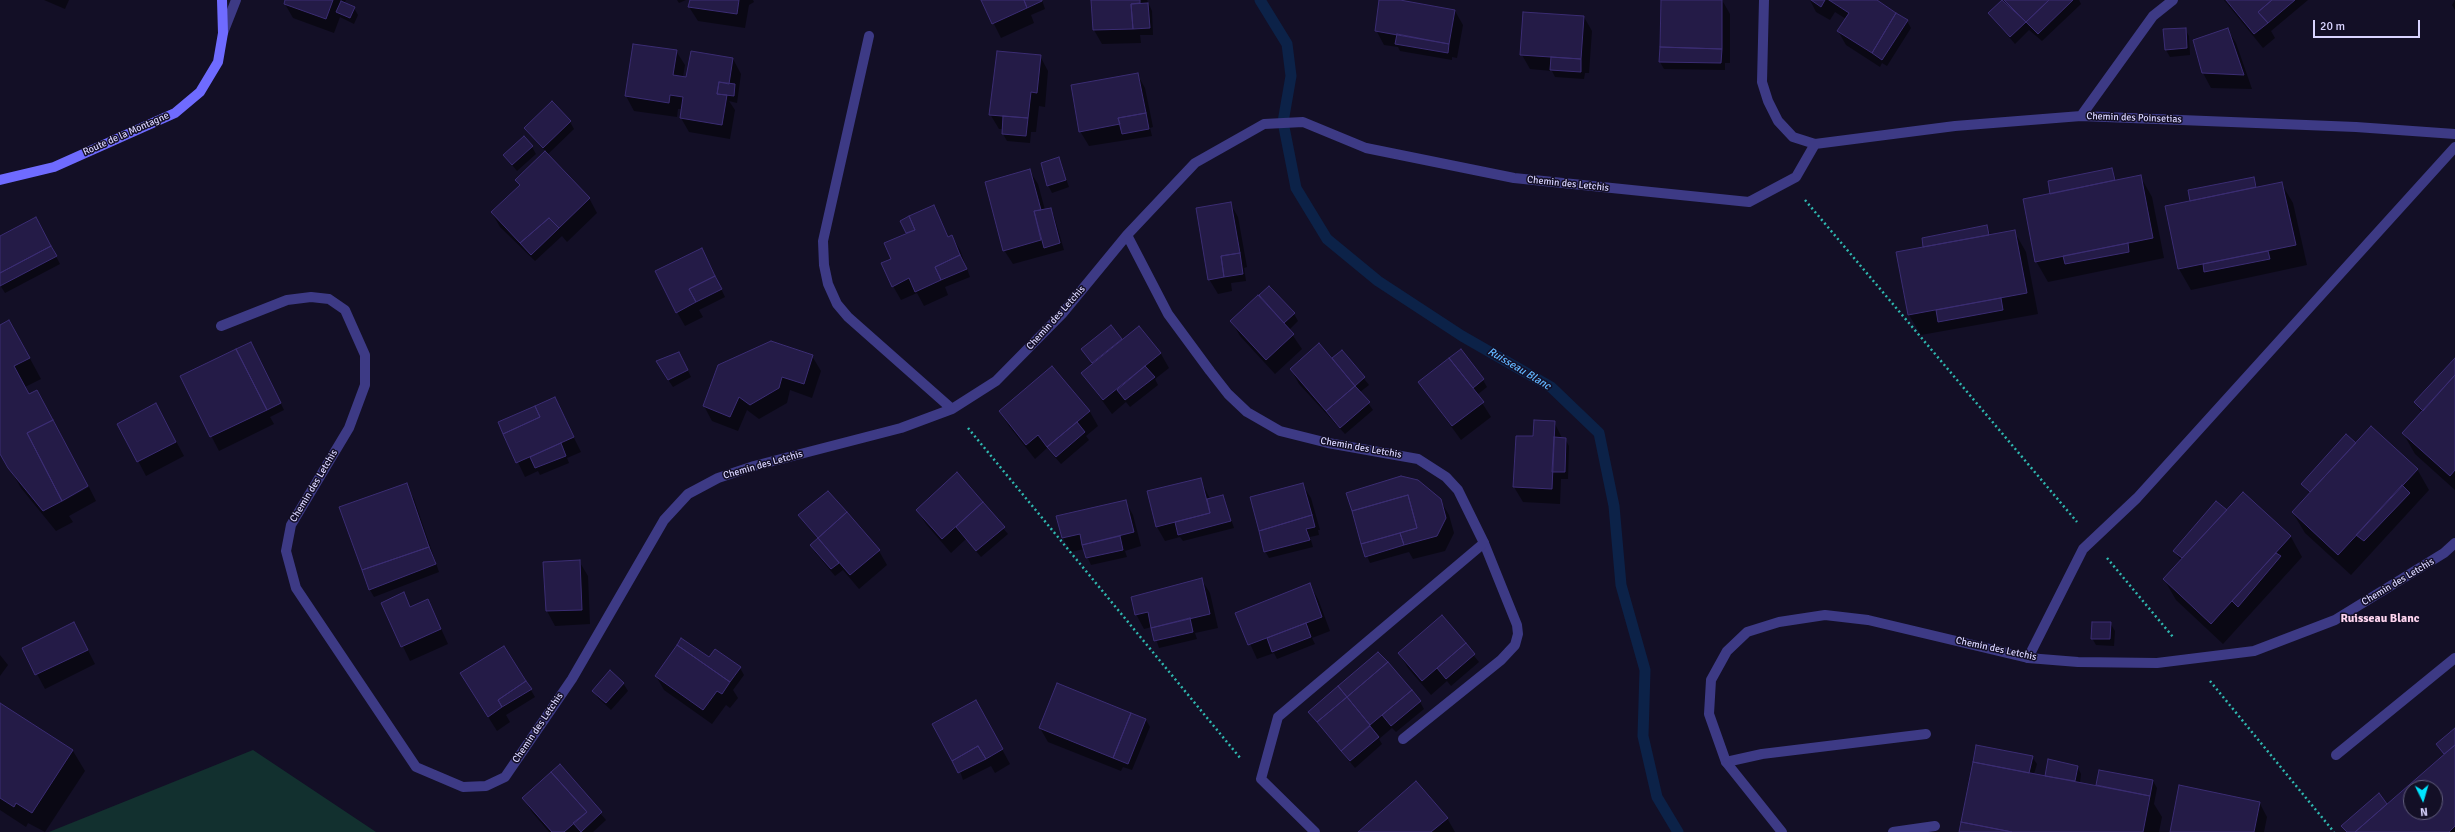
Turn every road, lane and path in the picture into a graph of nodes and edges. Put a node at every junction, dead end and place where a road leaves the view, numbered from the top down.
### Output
1 (222, 0) edge
2 (236, 0) edge
3 (1764, 0) edge
4 (2173, 0) edge
5 (223, 33) junction
6 (869, 36) dead end
7 (2081, 116) junction
8 (2455, 134) edge
9 (1815, 144) junction
10 (2455, 147) edge
11 (1796, 177) junction
12 (0, 180) edge
13 (1127, 235) junction
14 (221, 326) dead end
15 (952, 409) junction
16 (2092, 541) junction
17 (1484, 543) junction
18 (2455, 543) edge
19 (2028, 658) junction
20 (2191, 658) junction
21 (2455, 658) edge
22 (1926, 734) dead end
23 (1403, 739) dead end
24 (2336, 756) dead end
25 (1726, 762) junction
26 (1261, 779) junction
27 (1935, 826) dead end
28 (1315, 832) edge
29 (1782, 832) edge
30 (1893, 832) edge
31 (2334, 832) edge

1 - 5 main road, Route de la Montagne
2 - 5 street
3 - 9 street
4 - 7 street
5 - 12 main road, Route de la Montagne
6 - 15 street
7 - 8 street, Chemin des Poinsetias
7 - 9 street, Chemin des Poinsetias
9 - 11 street
10 - 16 street
11 - 13 street, Chemin des Letchis
11 - 16 path
13 - 15 street, Chemin des Letchis
13 - 17 street, Chemin des Letchis
14 - 15 street, Chemin des Letchis
15 - 26 path
16 - 19 street
16 - 20 path
17 - 23 street, Chemin des Letchis
17 - 26 street
18 - 20 street, Chemin des Letchis
19 - 20 street, Chemin des Letchis
19 - 25 street, Chemin des Letchis
20 - 31 path
21 - 24 street
22 - 25 street
25 - 29 street, Chemin des Letchis
26 - 28 street
27 - 30 street

